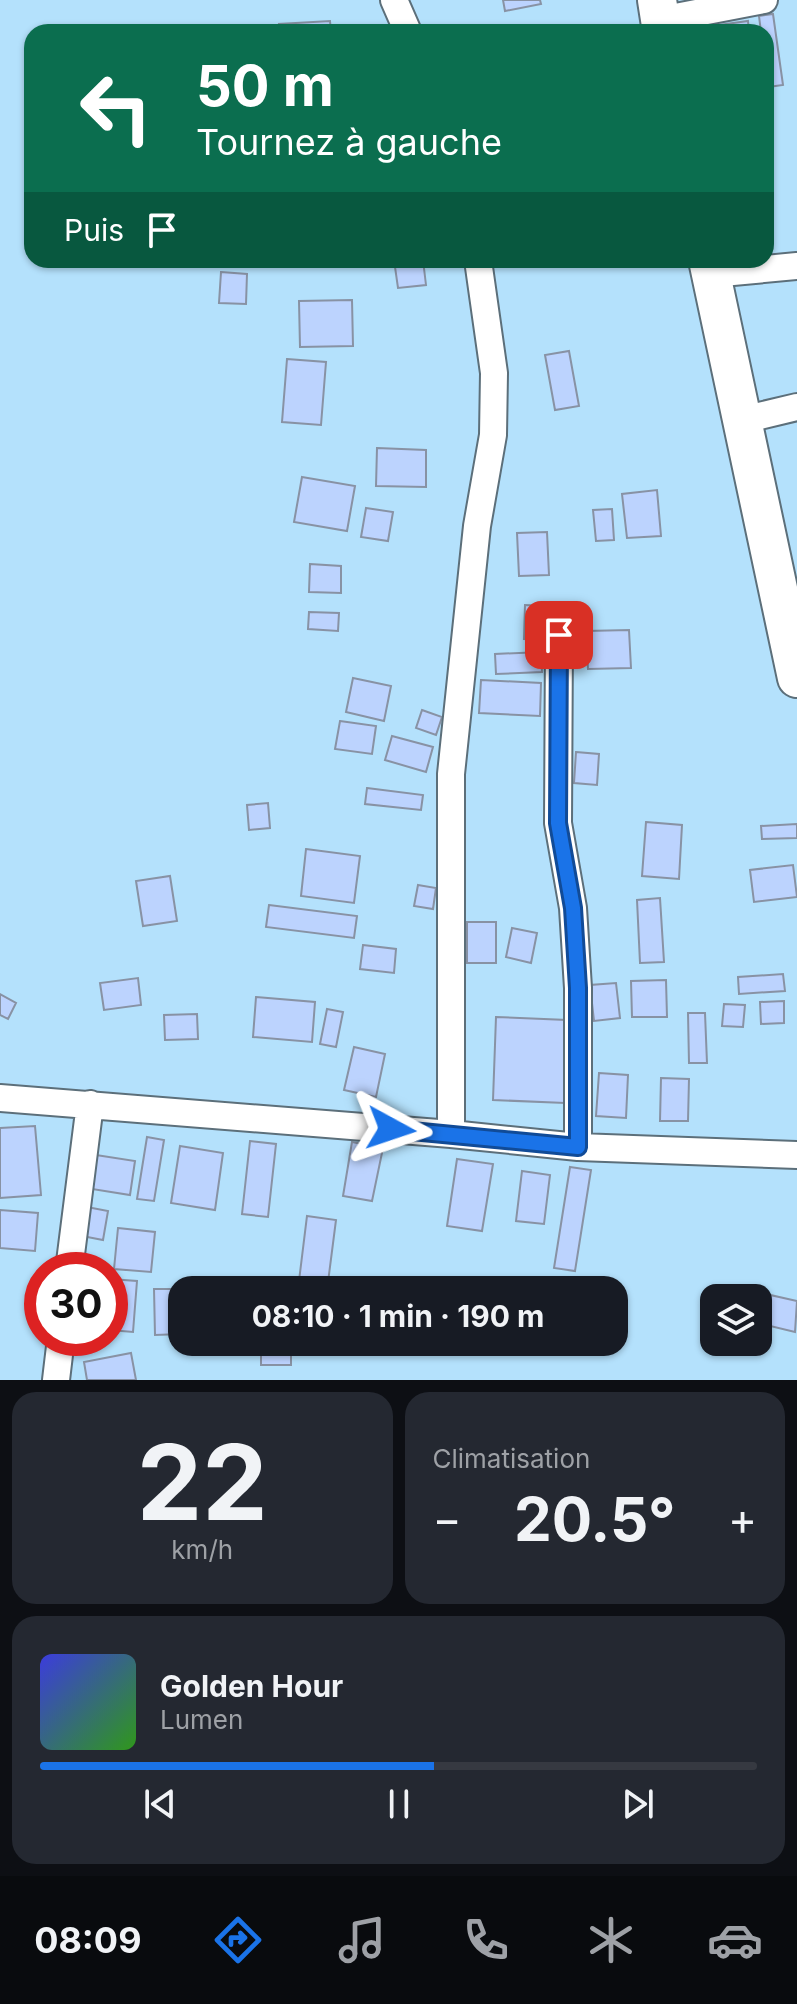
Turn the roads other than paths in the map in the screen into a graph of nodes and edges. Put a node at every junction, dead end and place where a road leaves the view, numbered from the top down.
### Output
1 (394, 0) edge
2 (764, 0) edge
3 (660, 17) edge
4 (404, 24) edge
5 (774, 266) edge
6 (797, 266) edge
7 (479, 268) edge
8 (710, 268) edge
9 (797, 407) edge
10 (742, 420) junction
11 (559, 635) dead end
12 (797, 678) edge
13 (0, 1098) edge
14 (90, 1104) junction
15 (451, 1134) junction
16 (578, 1147) junction
17 (797, 1155) edge
18 (71, 1252) edge
19 (59, 1356) edge
20 (56, 1380) edge

1 - 4 street
2 - 3 street
5 - 6 street
7 - 15 street
8 - 10 main road
9 - 10 street
10 - 12 main road
11 - 16 street
13 - 14 street
14 - 15 street
14 - 18 street
15 - 16 street
16 - 17 street
19 - 20 street

